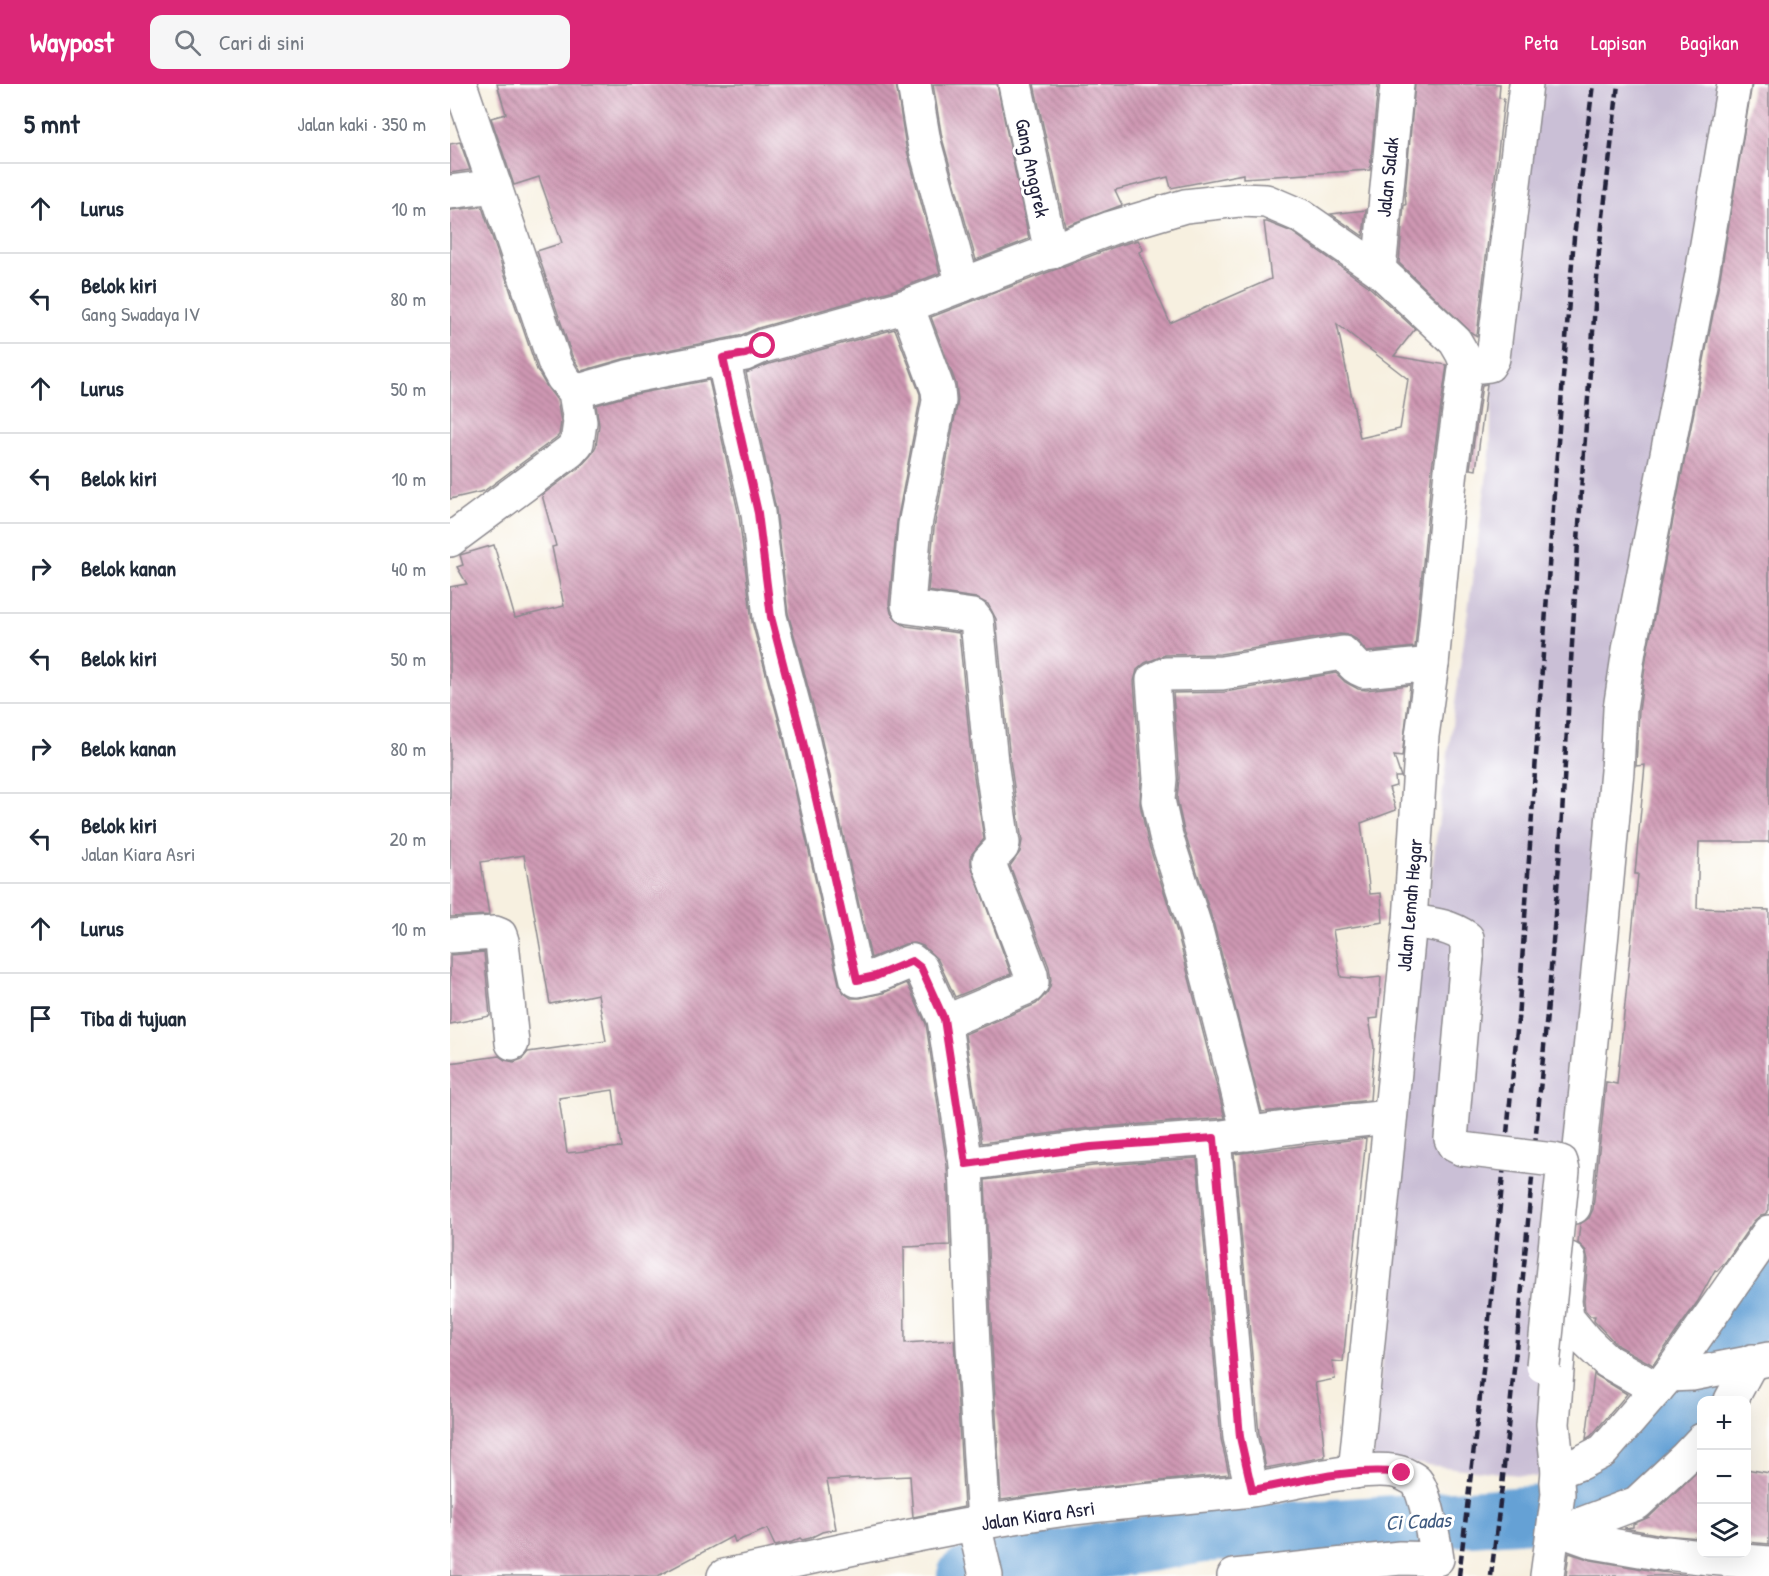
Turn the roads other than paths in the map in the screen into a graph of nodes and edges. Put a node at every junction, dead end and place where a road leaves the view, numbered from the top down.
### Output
1 (460, 84) edge
2 (914, 84) edge
3 (1015, 84) edge
4 (1396, 84) edge
5 (1526, 84) edge
6 (1734, 84) edge
7 (495, 186) junction
8 (450, 192) edge
9 (1051, 252) junction
10 (1378, 270) junction
11 (963, 285) junction
12 (907, 306) junction
13 (1460, 352) junction
14 (723, 358) junction
15 (575, 392) junction
16 (450, 540) edge
17 (1432, 664) junction
18 (1410, 921) junction
19 (450, 936) edge
20 (945, 1022) junction
21 (512, 1043) dead end
22 (1390, 1117) junction
23 (1248, 1134) junction
24 (1214, 1138) junction
25 (966, 1164) junction
26 (1769, 1232) edge
27 (1568, 1317) junction
28 (1754, 1361) edge
29 (1673, 1379) junction
30 (1734, 1396) edge
31 (1553, 1424) junction
32 (1697, 1444) edge
33 (1355, 1472) junction
34 (1558, 1482) junction
35 (1252, 1490) junction
36 (979, 1530) junction
37 (1555, 1534) junction
38 (1437, 1561) edge
39 (1769, 1563) edge
40 (724, 1576) edge
41 (986, 1576) edge
42 (1234, 1576) edge
43 (1547, 1576) edge

1 - 7 street
2 - 11 street
3 - 9 street, Gang Anggrek
4 - 10 street, Jalan Salak
5 - 13 street
6 - 27 street
7 - 8 street
7 - 15 street
9 - 10 street
9 - 11 street
10 - 13 street
11 - 12 street
12 - 14 street
12 - 20 street
13 - 17 street, Jalan Lemah Hegar
14 - 15 street
14 - 20 street
15 - 16 street
17 - 18 street, Jalan Lemah Hegar
17 - 23 street
18 - 22 street, Jalan Lemah Hegar
18 - 31 street, bridge
19 - 21 street
20 - 25 street
22 - 23 street
22 - 33 street, Jalan Lemah Hegar
23 - 24 street
24 - 25 street
24 - 35 street
25 - 36 street
26 - 29 street
27 - 29 street
27 - 31 street
28 - 29 street
28 - 30 street
29 - 34 street
31 - 34 street
32 - 37 street
33 - 35 street, Jalan Kiara Asri
33 - 38 street, Jalan Kiara Asri
34 - 37 street
35 - 36 street, Jalan Kiara Asri
36 - 40 street, Jalan Kiara Asri
36 - 41 street
37 - 39 street
37 - 43 street
38 - 42 street

